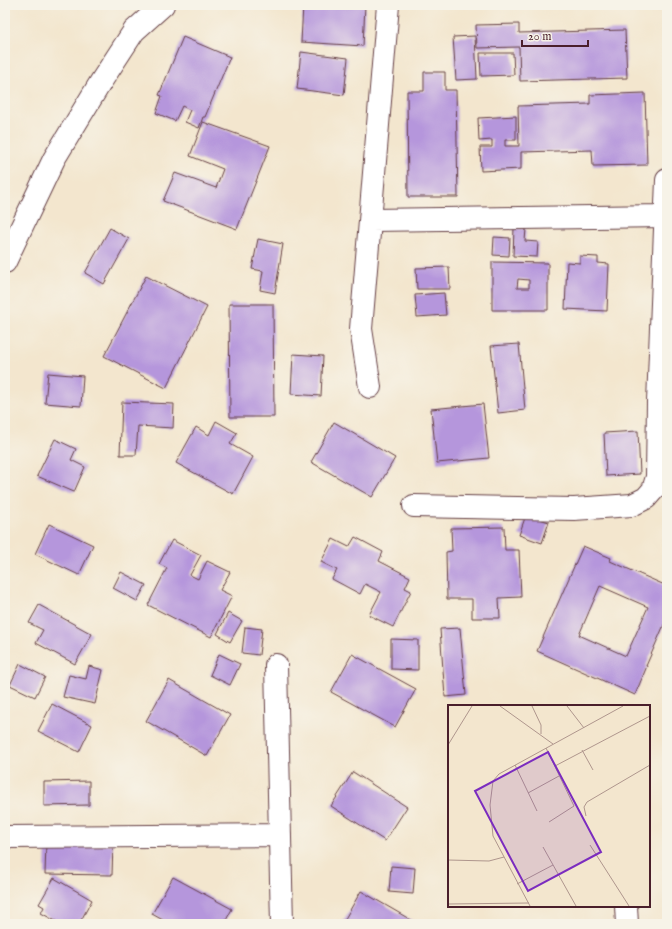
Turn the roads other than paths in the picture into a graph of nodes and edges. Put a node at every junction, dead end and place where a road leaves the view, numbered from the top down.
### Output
1 (163, 5) edge
2 (388, 5) edge
3 (667, 180) edge
4 (665, 216) junction
5 (371, 220) junction
6 (5, 262) edge
7 (370, 388) dead end
8 (414, 506) dead end
9 (276, 665) dead end
10 (280, 835) junction
11 (5, 837) edge
12 (626, 907) edge
13 (282, 924) edge
14 (627, 924) edge

1 - 6 street
2 - 5 street
3 - 4 street
4 - 5 street
4 - 8 street
5 - 7 street
9 - 10 street
10 - 11 street
10 - 13 street
12 - 14 street

